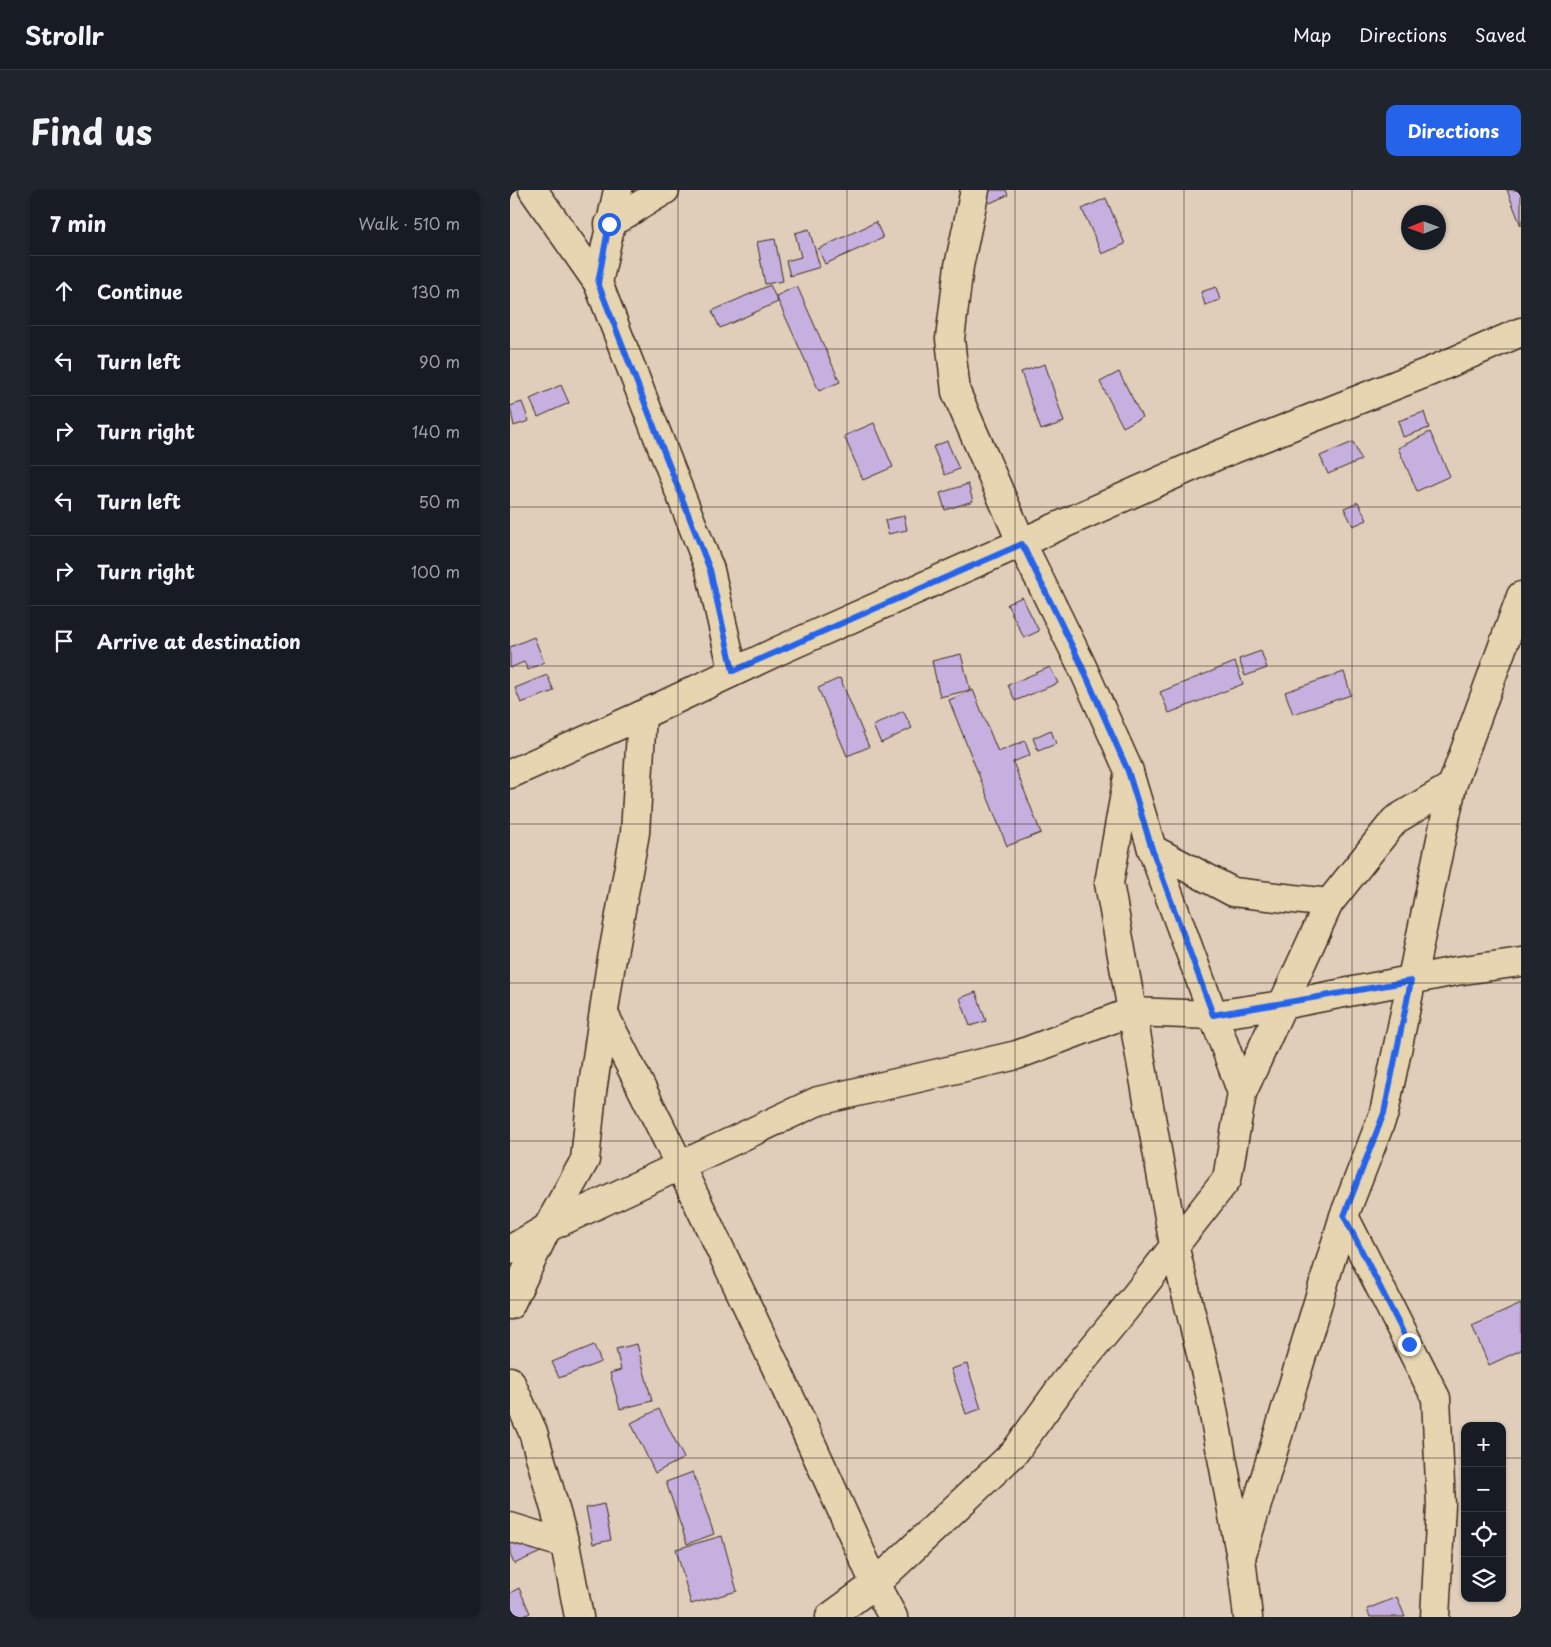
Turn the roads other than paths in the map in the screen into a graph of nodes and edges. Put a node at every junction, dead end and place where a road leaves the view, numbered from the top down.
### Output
1 (533, 190) edge
2 (618, 190) edge
3 (665, 190) edge
4 (975, 190) edge
5 (609, 224) junction
6 (598, 283) junction
7 (1521, 332) edge
8 (1022, 544) junction
9 (1521, 596) edge
10 (733, 671) junction
11 (642, 715) junction
12 (1128, 771) junction
13 (510, 774) edge
14 (1452, 786) junction
15 (1152, 849) junction
16 (1329, 903) junction
17 (1521, 962) edge
18 (1411, 981) junction
19 (1282, 1005) junction
20 (1131, 1012) junction
21 (604, 1014) junction
22 (1213, 1015) junction
23 (1242, 1093) junction
24 (681, 1165) junction
25 (1344, 1216) junction
26 (547, 1228) junction
27 (1174, 1244) junction
28 (510, 1250) edge
29 (510, 1305) edge
30 (510, 1381) edge
31 (510, 1527) edge
32 (565, 1544) junction
33 (1241, 1558) junction
34 (875, 1584) junction
35 (579, 1617) edge
36 (830, 1617) edge
37 (893, 1617) edge
38 (1248, 1617) edge
39 (1435, 1617) edge

1 - 6 street
2 - 5 street
3 - 5 street
4 - 8 street
5 - 6 street
6 - 10 street
7 - 8 street
8 - 10 street
8 - 12 street
9 - 14 street
10 - 11 street
11 - 13 street
11 - 21 street
12 - 15 street
12 - 20 street
14 - 16 street
14 - 18 street
15 - 16 street
15 - 22 street
16 - 19 street
17 - 18 street
18 - 19 street
18 - 25 street
19 - 22 street
19 - 23 street
20 - 22 street
20 - 24 street
20 - 27 street
21 - 24 street
21 - 26 street
22 - 23 street
23 - 27 street
24 - 26 street
24 - 34 street
25 - 33 street
25 - 39 street
26 - 28 street
26 - 29 street
27 - 33 street
27 - 34 street
30 - 32 street
31 - 32 street
32 - 35 street
33 - 38 street
34 - 36 street
34 - 37 street

